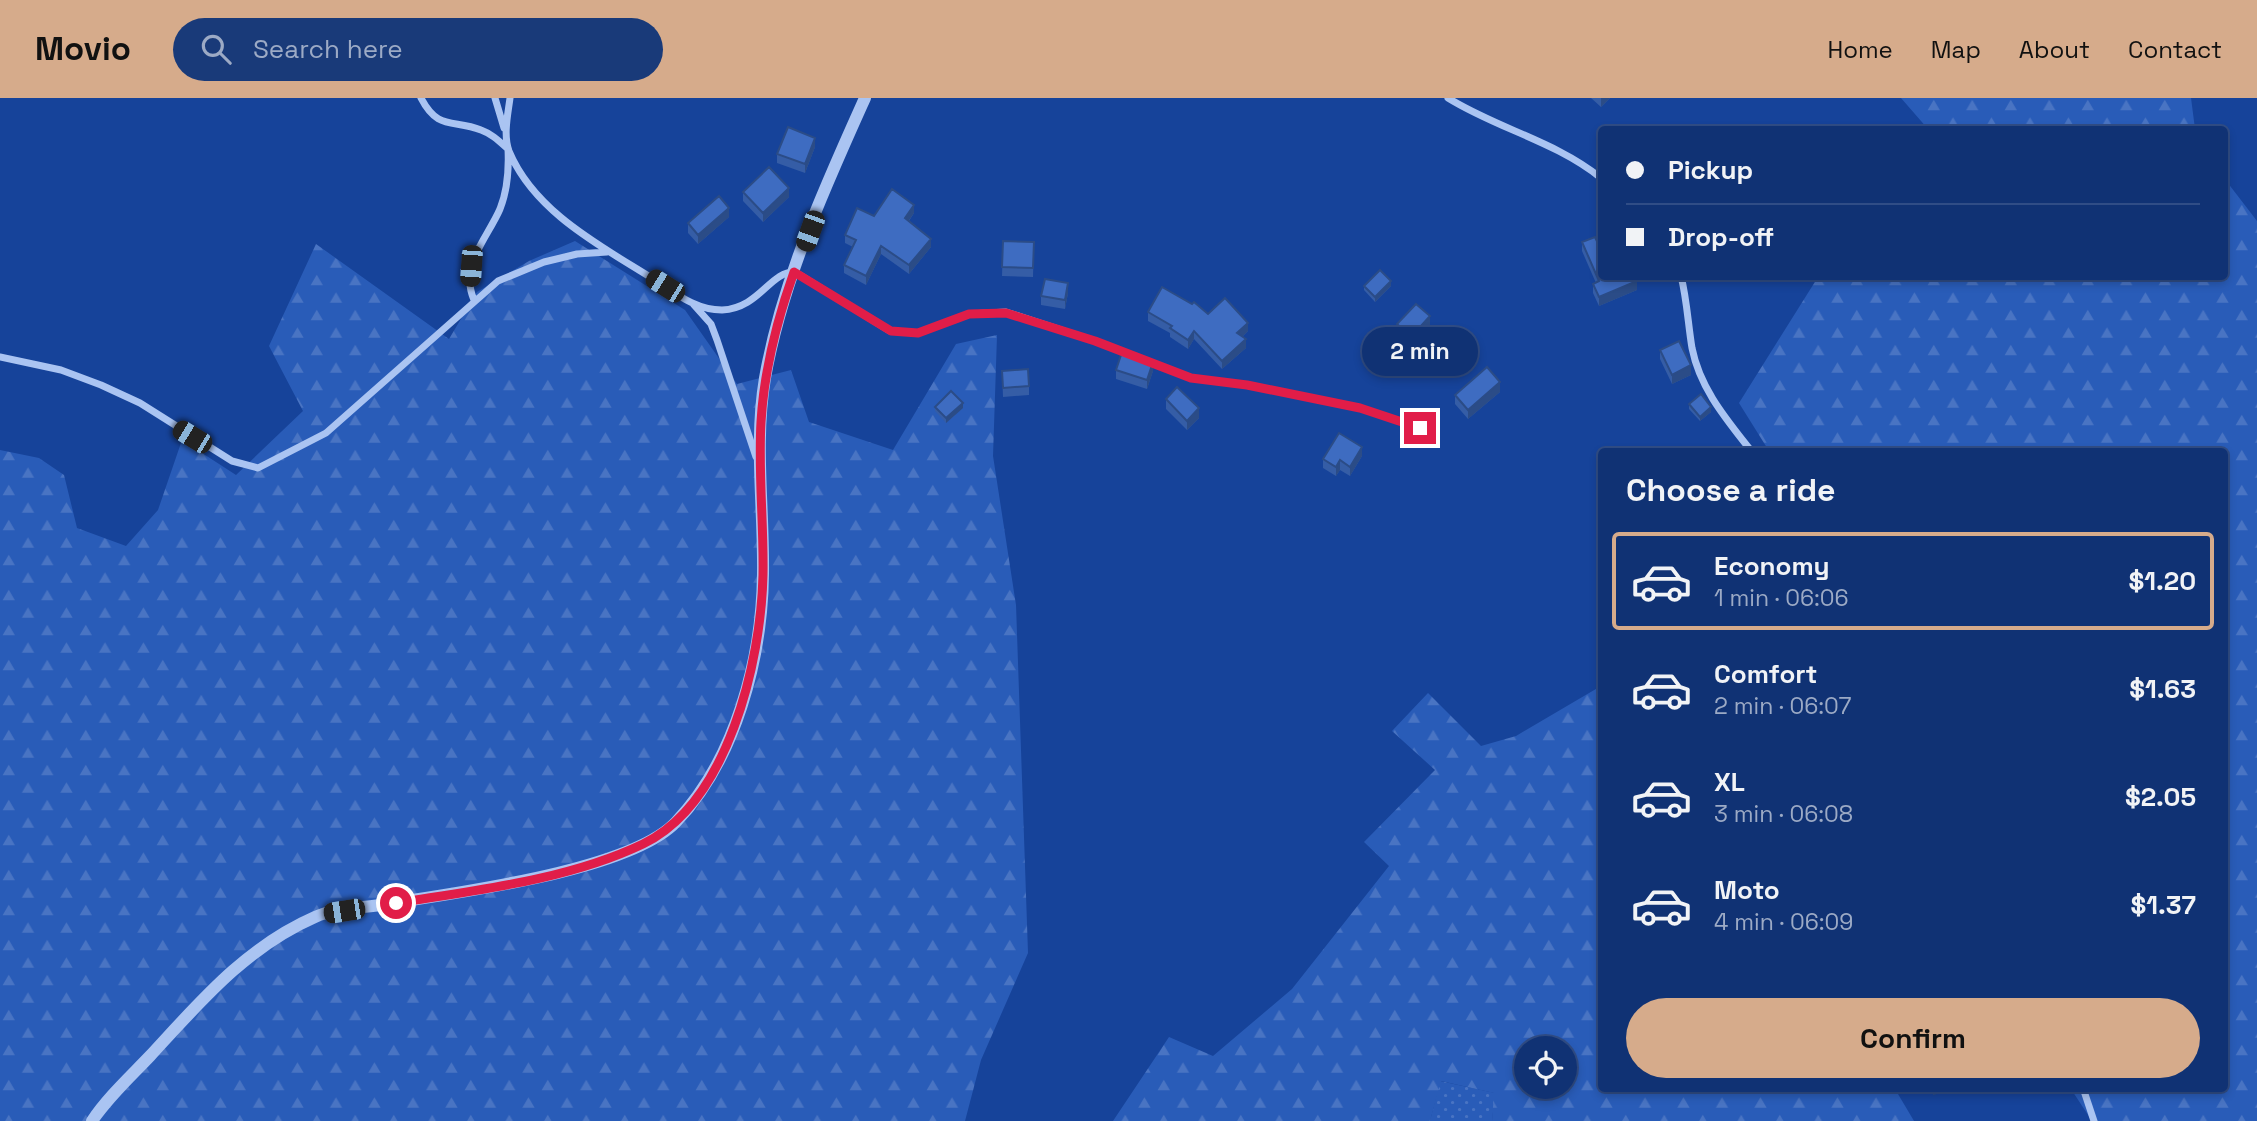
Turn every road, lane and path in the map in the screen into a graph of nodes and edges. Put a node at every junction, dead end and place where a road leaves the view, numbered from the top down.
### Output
1 (421, 98) edge
2 (495, 98) edge
3 (510, 98) edge
4 (864, 98) edge
5 (1448, 98) edge
6 (508, 149) junction
7 (1598, 176) edge
8 (608, 252) junction
9 (794, 272) junction
10 (1682, 280) edge
11 (474, 300) junction
12 (694, 305) junction
13 (0, 357) edge
14 (1420, 428) dead end
15 (1749, 448) edge
16 (759, 468) junction
17 (2084, 1092) edge
18 (92, 1121) edge
19 (2094, 1121) edge

1 - 6 street
2 - 6 street
3 - 6 street
4 - 9 street
5 - 7 street
6 - 8 street
6 - 11 street
8 - 11 street
8 - 12 street
9 - 12 street
9 - 14 street
9 - 16 street
10 - 15 street
11 - 13 street
12 - 16 street
16 - 18 street
17 - 19 street

